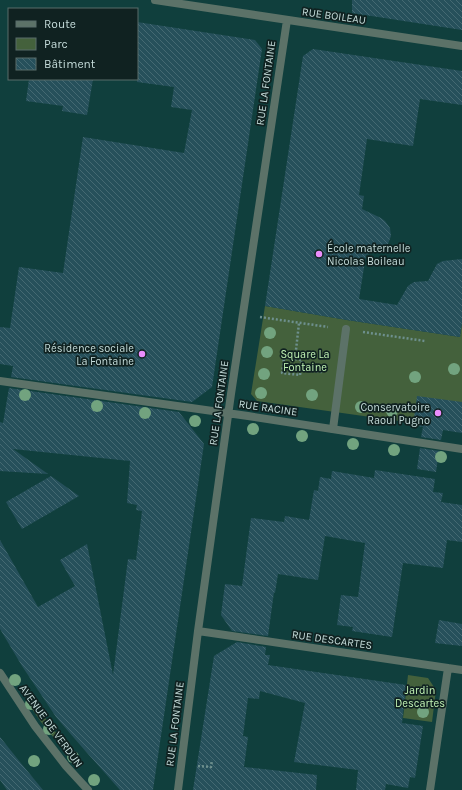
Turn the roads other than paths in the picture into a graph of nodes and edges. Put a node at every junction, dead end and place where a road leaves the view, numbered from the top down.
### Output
1 (154, 0) edge
2 (287, 20) junction
3 (462, 46) edge
4 (346, 329) dead end
5 (0, 381) edge
6 (229, 413) junction
7 (332, 428) junction
8 (462, 449) edge
9 (198, 631) junction
10 (448, 668) junction
11 (462, 670) edge
12 (0, 673) edge
13 (88, 790) edge
14 (178, 790) edge
15 (430, 790) edge

1 - 2 street, RUE BOILEAU
2 - 3 street, RUE BOILEAU
2 - 6 street, RUE LA FONTAINE
4 - 7 street
5 - 6 street, RUE RACINE
6 - 7 street, RUE RACINE
6 - 9 street, RUE LA FONTAINE
7 - 8 street, RUE RACINE
9 - 10 street, RUE DESCARTES
9 - 14 street, RUE LA FONTAINE
10 - 11 street, RUE DESCARTES
10 - 15 street
12 - 13 street, AVENUE DE VERDUN

